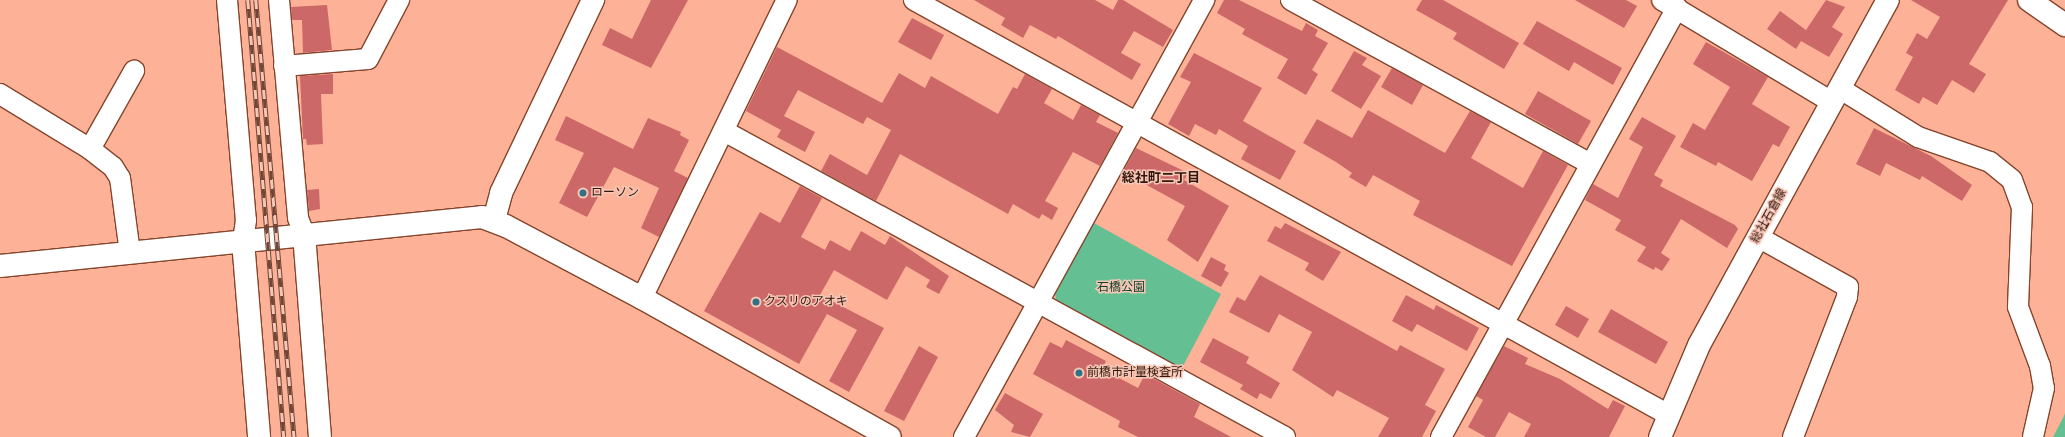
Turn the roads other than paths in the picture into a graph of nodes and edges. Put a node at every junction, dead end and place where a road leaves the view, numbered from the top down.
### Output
1 (227, 0) edge
2 (279, 0) edge
3 (400, 0) edge
4 (593, 0) edge
5 (787, 0) edge
6 (914, 0) edge
7 (1204, 0) edge
8 (1291, 0) edge
9 (1888, 0) edge
10 (1669, 4) edge
11 (2037, 6) edge
12 (2065, 25) edge
13 (284, 66) junction
14 (134, 71) dead end
15 (0, 94) edge
16 (1836, 95) junction
17 (1138, 122) junction
18 (724, 131) junction
19 (90, 149) junction
20 (1590, 163) junction
21 (494, 220) junction
22 (304, 234) junction
23 (1758, 237) junction
24 (244, 241) junction
25 (130, 253) junction
26 (0, 266) edge
27 (642, 298) junction
28 (1037, 301) junction
29 (1504, 323) junction
30 (1667, 414) junction
31 (259, 437) edge
32 (320, 437) edge
33 (890, 437) edge
34 (964, 437) edge
35 (1285, 437) edge
36 (1441, 437) edge
37 (1660, 437) edge
38 (1793, 437) edge
39 (2033, 437) edge

1 - 24 street
2 - 13 street
3 - 13 street
4 - 21 street
5 - 18 street
6 - 17 street
7 - 17 street
8 - 20 street
9 - 16 street, 総社石倉線
10 - 16 street
10 - 20 street
11 - 12 street
13 - 22 street
14 - 19 street
15 - 19 street
16 - 23 street, 総社石倉線
16 - 39 street
17 - 28 street
17 - 29 street
18 - 27 street
18 - 28 street
19 - 25 street
20 - 29 street
21 - 22 street
21 - 27 street
22 - 24 street
22 - 32 street
23 - 30 street, 総社石倉線
23 - 38 street
24 - 25 street
24 - 31 street
25 - 26 street
27 - 33 street
28 - 34 street
28 - 35 street
29 - 30 street
29 - 36 street
30 - 37 street, 総社石倉線

